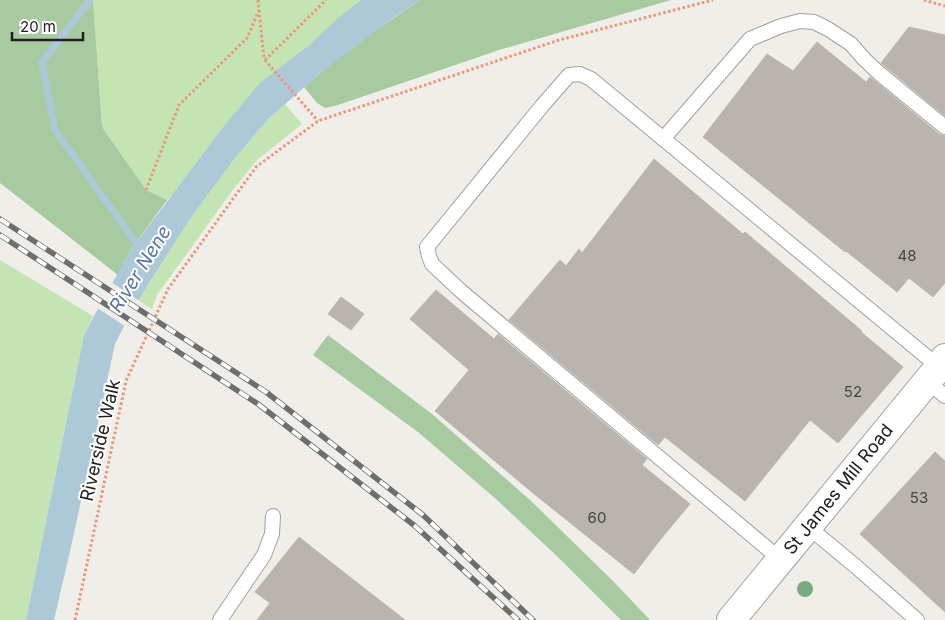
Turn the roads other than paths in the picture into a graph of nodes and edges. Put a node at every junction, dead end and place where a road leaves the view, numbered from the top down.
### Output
1 (945, 127) edge
2 (663, 139) junction
3 (939, 375) edge
4 (273, 516) dead end
5 (807, 526) junction
6 (780, 559) junction
7 (220, 620) edge
8 (731, 620) edge
9 (917, 620) edge

1 - 2 lane
2 - 3 lane
2 - 6 lane
3 - 5 street, St James Mill Road
4 - 7 lane
5 - 6 street, St James Mill Road
5 - 9 lane
6 - 8 street, St James Mill Road

